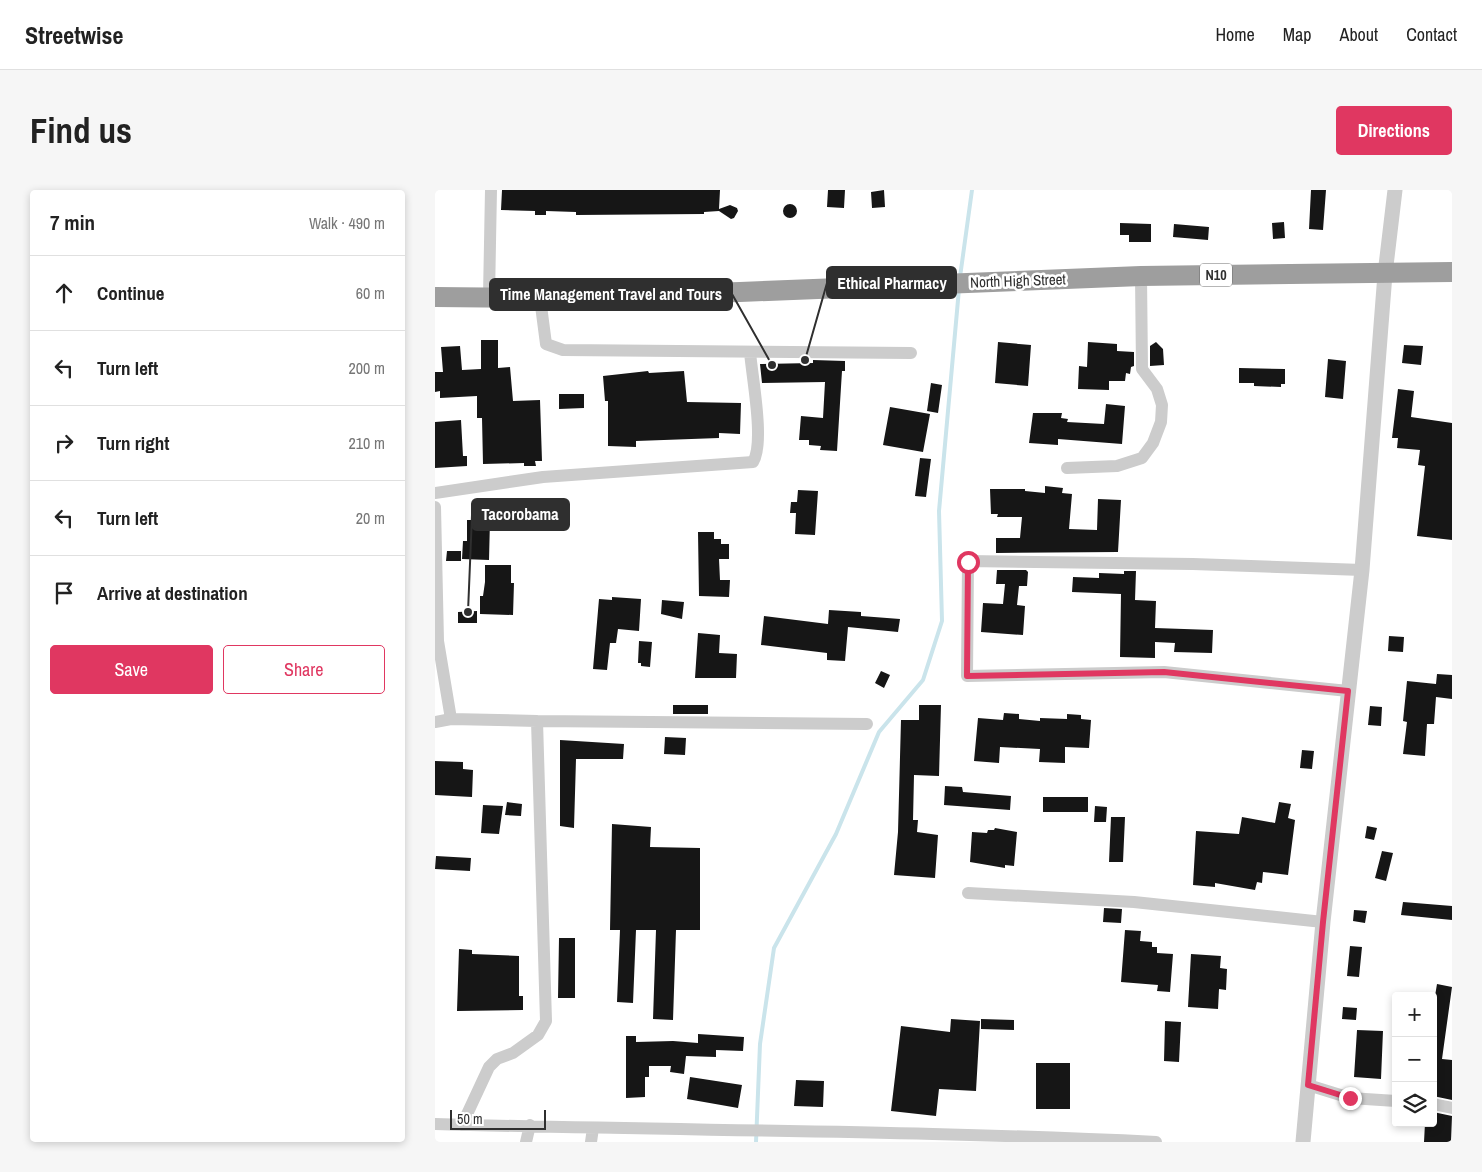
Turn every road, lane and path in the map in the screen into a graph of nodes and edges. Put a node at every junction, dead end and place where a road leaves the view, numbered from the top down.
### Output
1 (491, 190) edge
2 (1395, 190) edge
3 (1452, 272) edge
4 (1385, 274) junction
5 (1141, 276) junction
6 (489, 296) junction
7 (435, 297) edge
8 (540, 298) junction
9 (750, 352) junction
10 (911, 353) dead end
11 (1067, 468) dead end
12 (435, 493) edge
13 (435, 507) edge
14 (1362, 570) junction
15 (1348, 691) junction
16 (451, 719) junction
17 (537, 721) junction
18 (435, 722) edge
19 (867, 724) dead end
20 (968, 893) dead end
21 (1323, 922) junction
22 (1308, 1085) junction
23 (1392, 1101) edge
24 (1437, 1105) edge
25 (1452, 1108) edge
26 (435, 1124) edge
27 (462, 1125) junction
28 (530, 1125) junction
29 (593, 1128) junction
30 (905, 1134) junction
31 (986, 1138) edge
32 (526, 1142) edge
33 (591, 1142) edge
34 (892, 1142) edge
35 (1156, 1142) edge
36 (1303, 1142) edge

1 - 6 street
2 - 4 street
3 - 4 highway, North High Street / N10
4 - 5 highway, North High Street / N10
4 - 14 street
5 - 8 highway, North High Street / N10
5 - 11 street
6 - 7 highway, North High Street / N10
6 - 8 highway, North High Street / N10
8 - 9 street
9 - 10 street
9 - 12 street
13 - 16 street
14 - 15 street
14 - 15 street
15 - 21 street
16 - 17 street
16 - 18 street
17 - 19 street
17 - 27 street
20 - 21 street
21 - 22 street
22 - 23 street
22 - 36 street
24 - 25 street
26 - 27 street
27 - 28 street
28 - 29 street
28 - 32 street
29 - 30 street
29 - 33 street
30 - 31 street
30 - 34 street
31 - 35 street

